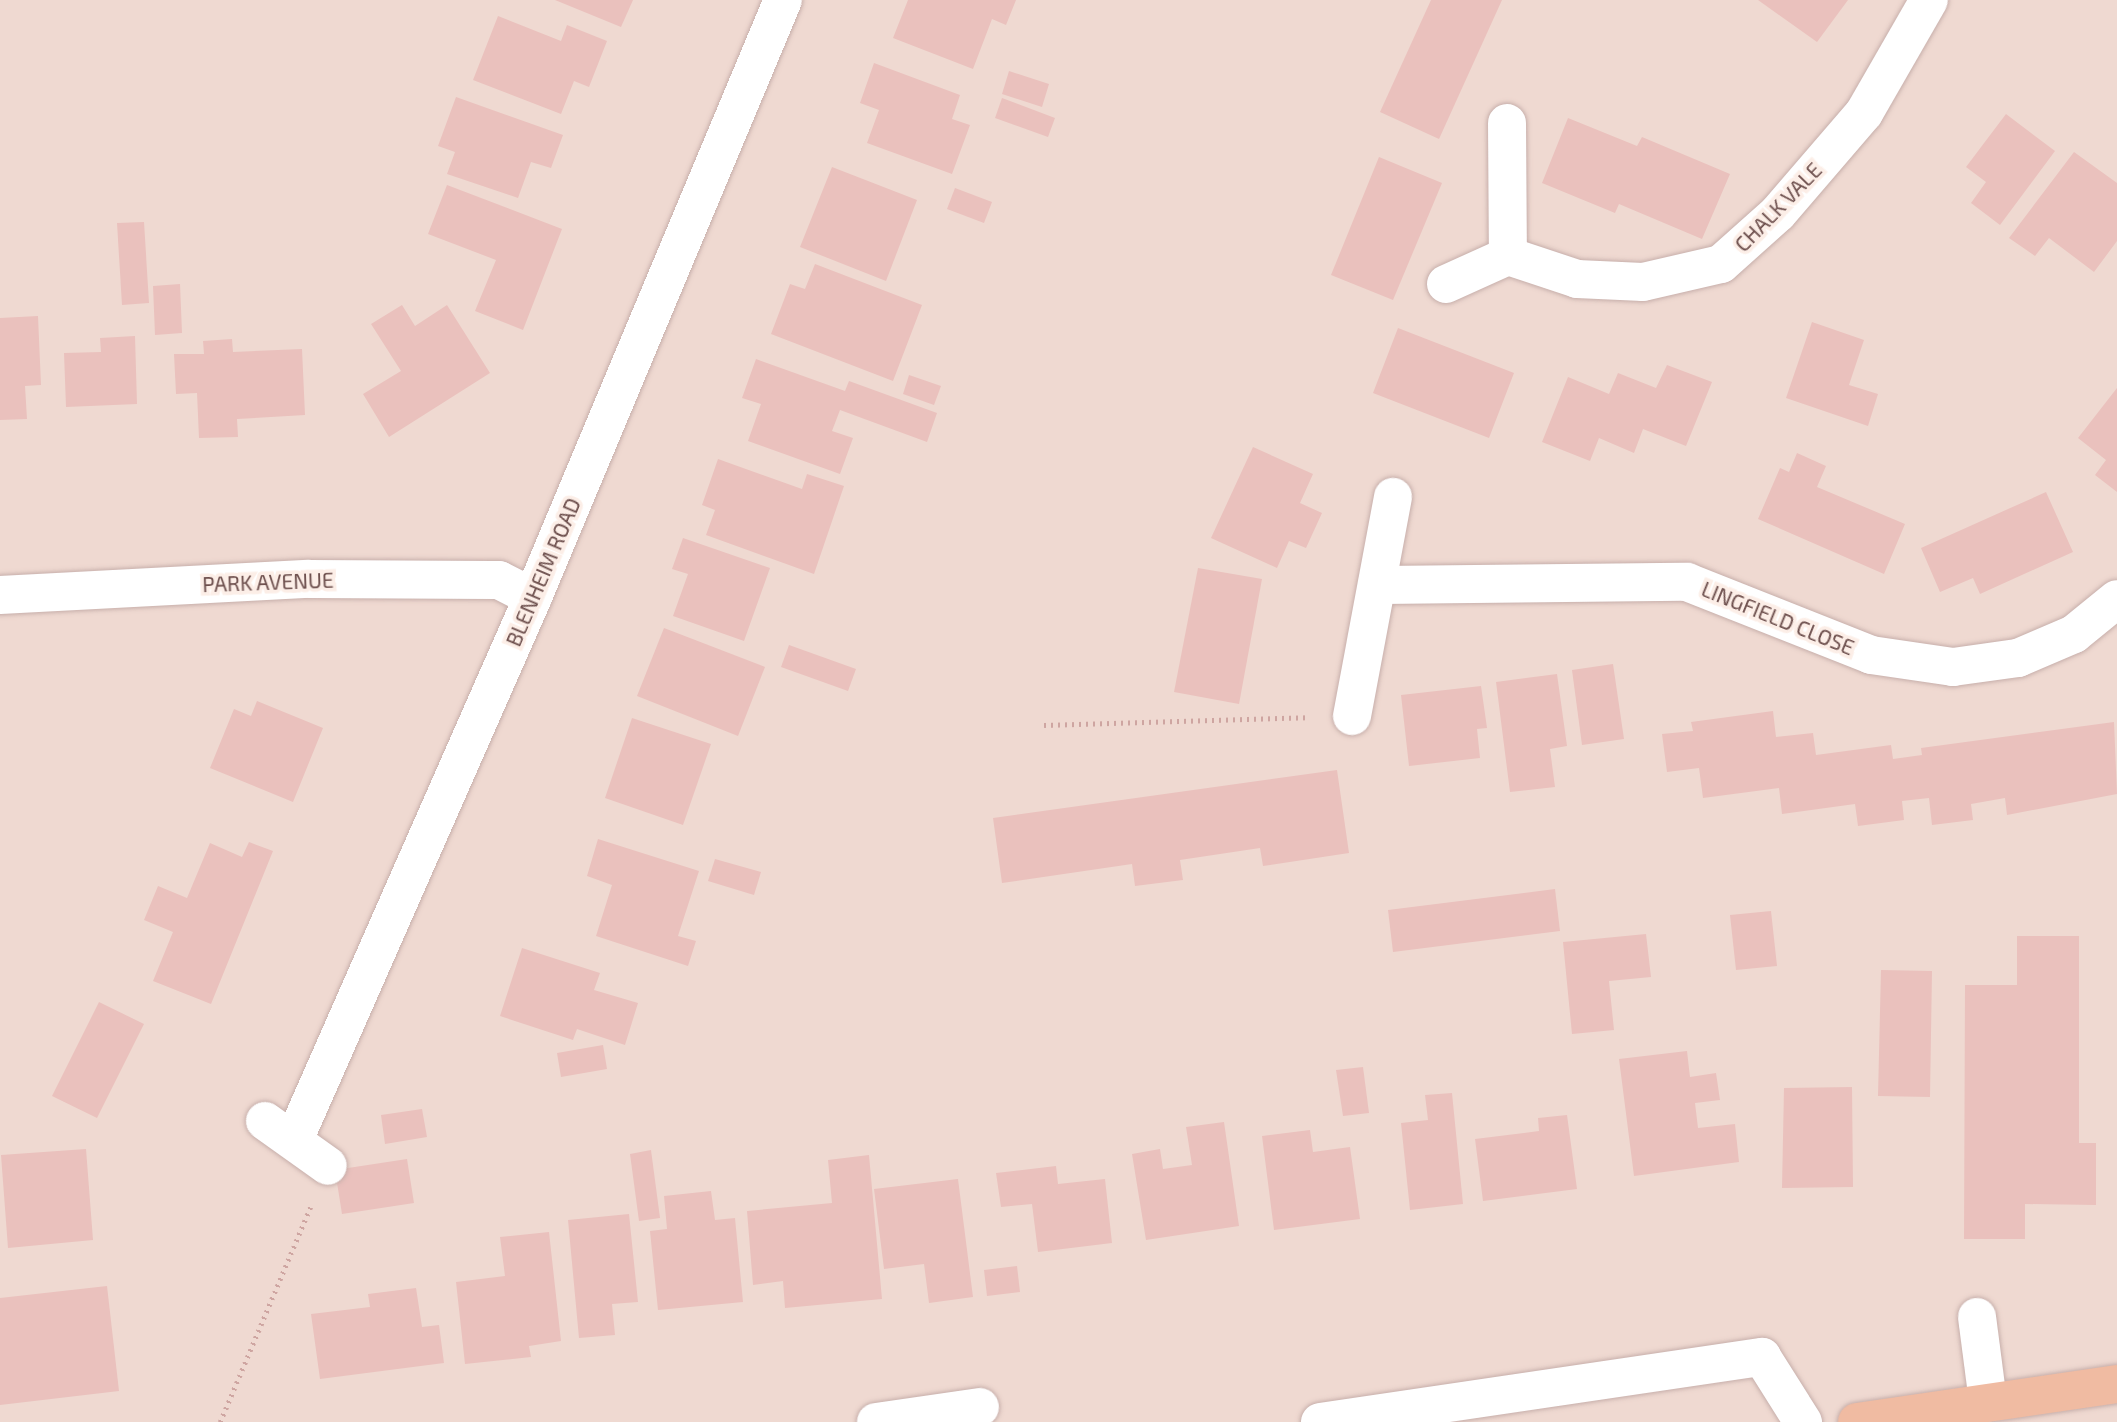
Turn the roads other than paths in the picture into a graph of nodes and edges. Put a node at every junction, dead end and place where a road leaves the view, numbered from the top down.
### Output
1 (783, 0) edge
2 (1928, 0) edge
3 (1507, 123) dead end
4 (1508, 256) junction
5 (1446, 284) dead end
6 (1393, 497) dead end
7 (1377, 584) junction
8 (0, 595) edge
9 (533, 597) junction
10 (2117, 599) edge
11 (1352, 716) road end
12 (328, 1166) road end
13 (1977, 1317) dead end
14 (2117, 1384) edge
15 (1987, 1402) junction
16 (981, 1407) dead end
17 (876, 1422) edge
18 (1320, 1422) edge
19 (1802, 1422) edge
20 (1857, 1422) edge

1 - 9 street, BLENHEIM ROAD
2 - 4 street, CHALK VALE
3 - 4 street
4 - 5 street
6 - 7 street
7 - 10 street, LINGFIELD CLOSE
7 - 11 street
8 - 9 street, PARK AVENUE
9 - 12 street, BLENHEIM ROAD
13 - 15 street
14 - 15 main road
15 - 20 main road
16 - 17 street
18 - 19 street

